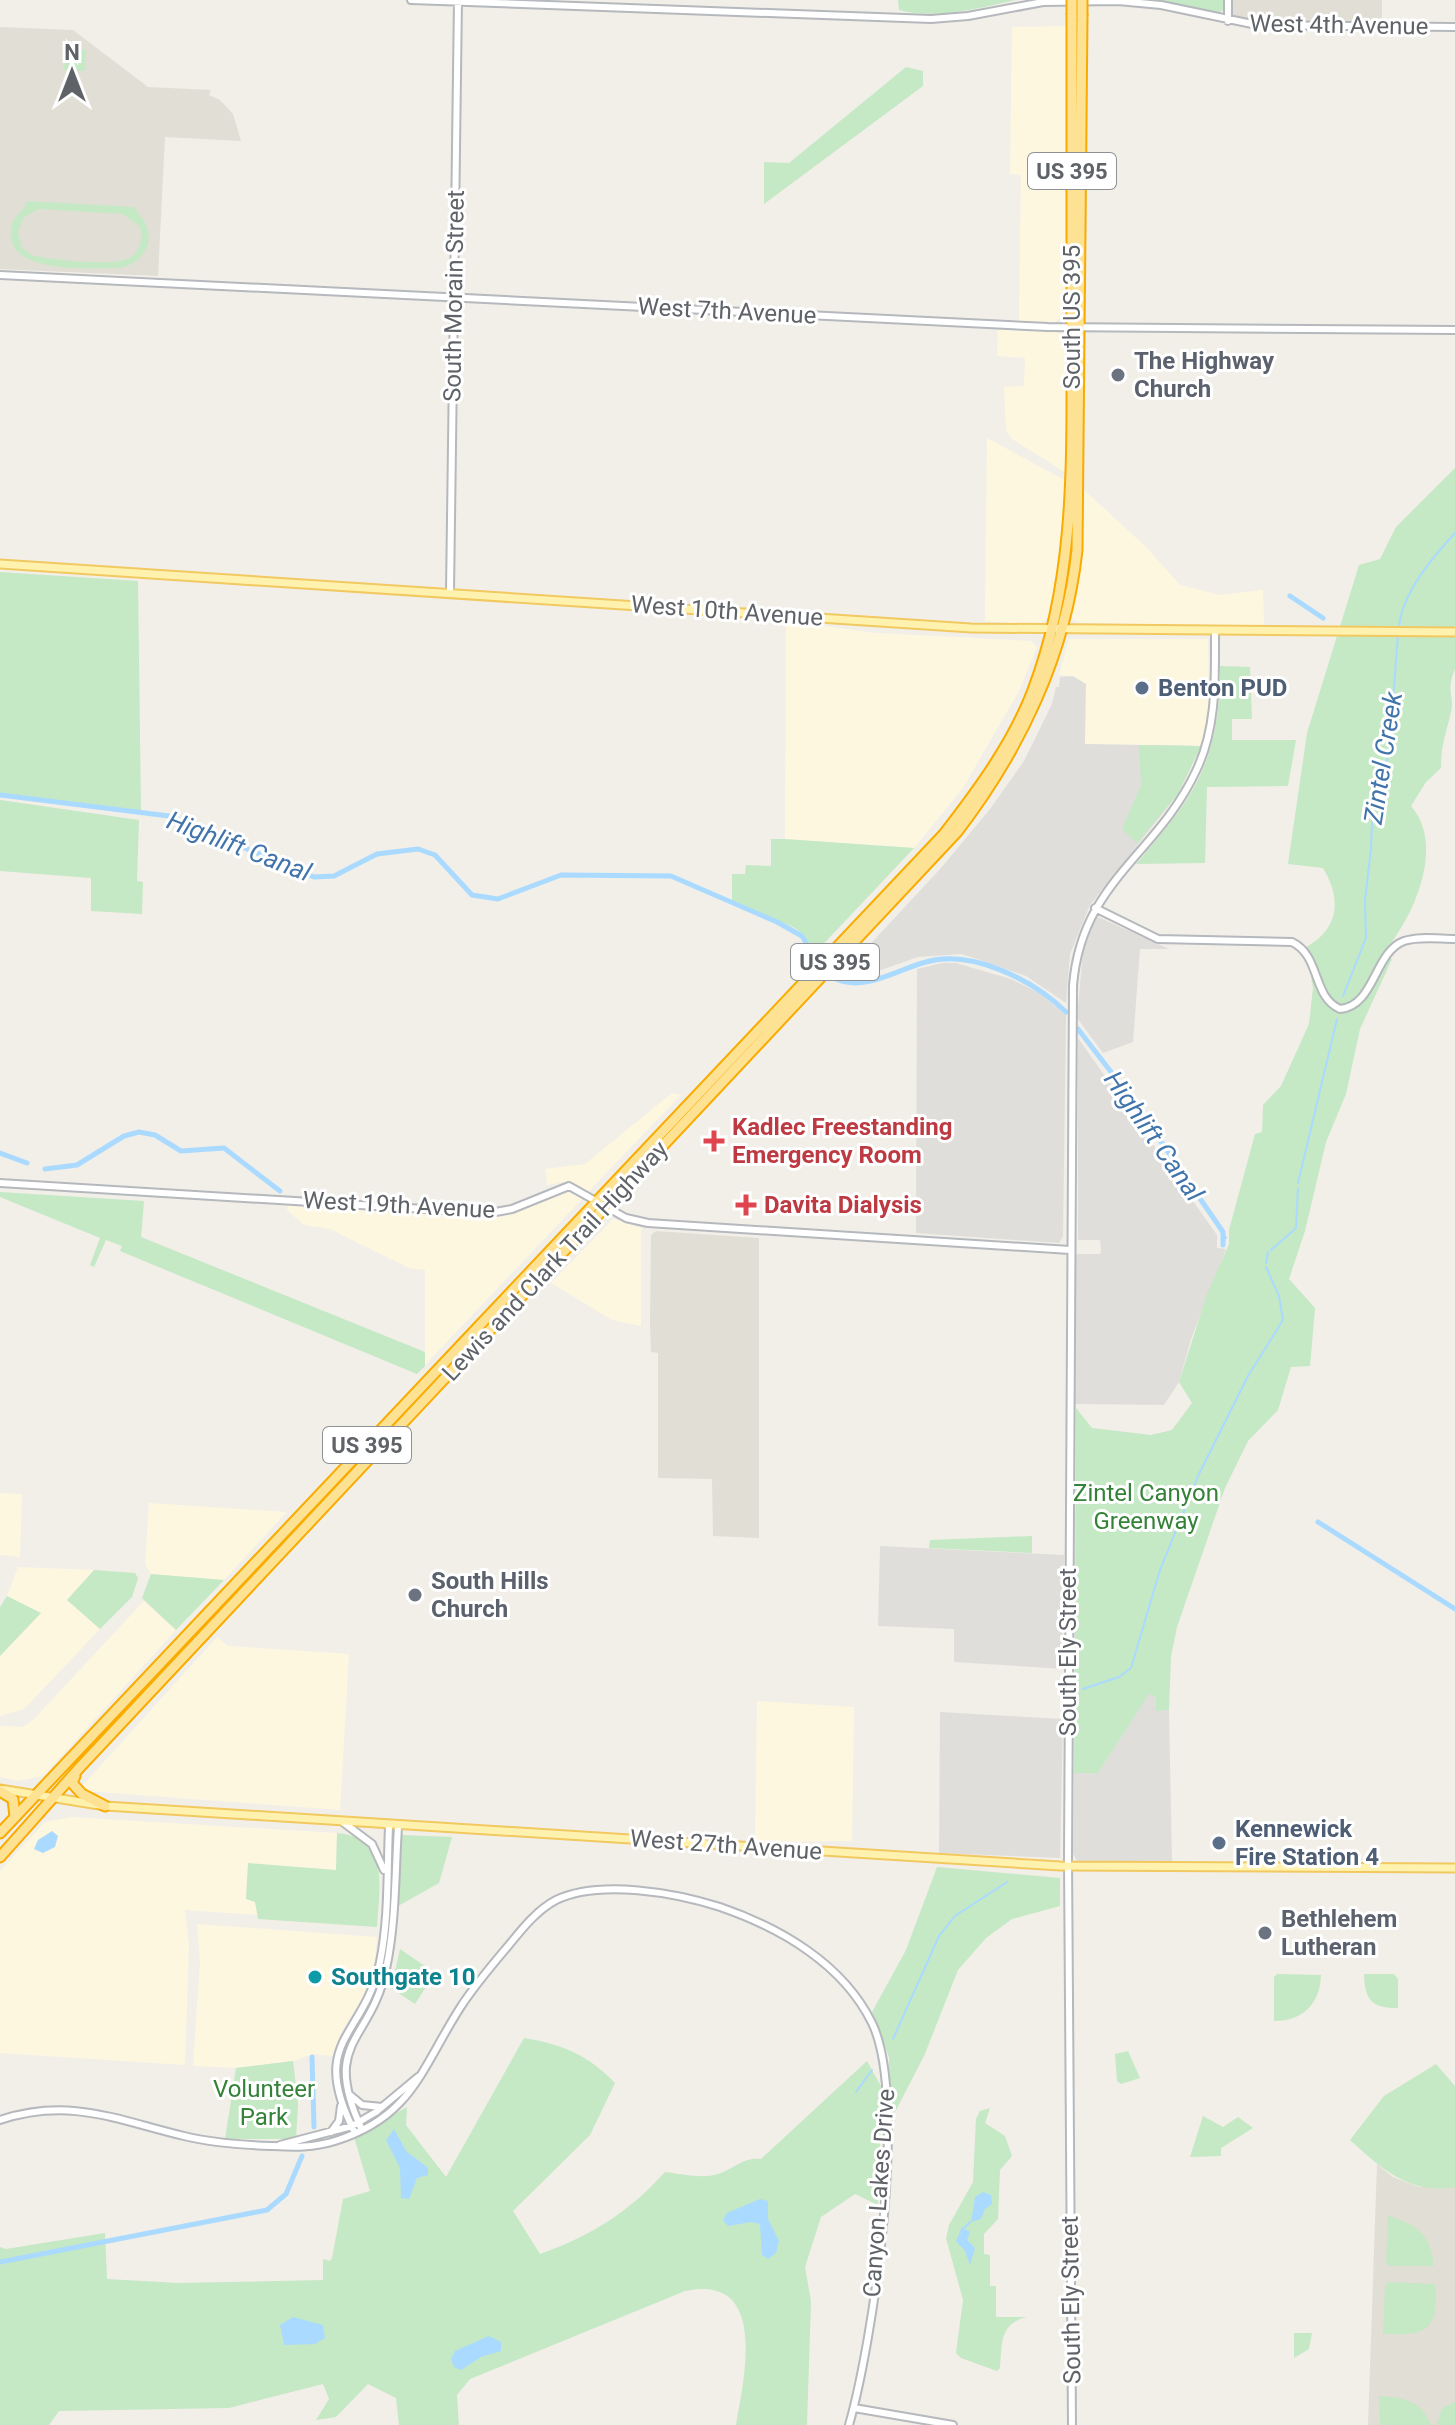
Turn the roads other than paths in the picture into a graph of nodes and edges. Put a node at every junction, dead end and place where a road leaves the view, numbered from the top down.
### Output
1 (411, 0) edge
2 (1072, 0) edge
3 (1082, 0) edge
4 (1228, 0) edge
5 (458, 1) edge
6 (1077, 15) junction
7 (1228, 21) junction
8 (1455, 27) edge
9 (0, 275) edge
10 (454, 298) junction
11 (1077, 328) junction
12 (1455, 330) edge
13 (0, 564) edge
14 (450, 593) junction
15 (1056, 631) junction
16 (1215, 632) junction
17 (1455, 632) edge
18 (1095, 908) junction
19 (1455, 939) edge
20 (0, 1183) edge
21 (602, 1204) junction
22 (1070, 1250) junction
23 (101, 1746) junction
24 (0, 1790) edge
25 (36, 1795) junction
26 (54, 1799) junction
27 (105, 1806) junction
28 (15, 1817) junction
29 (344, 1823) junction
30 (394, 1827) junction
31 (0, 1833) edge
32 (0, 1857) edge
33 (1068, 1866) junction
34 (1455, 1868) edge
35 (386, 1879) junction
36 (348, 2027) junction
37 (356, 2032) junction
38 (418, 2077) junction
39 (346, 2088) junction
40 (341, 2104) junction
41 (382, 2107) junction
42 (0, 2120) edge
43 (357, 2128) junction
44 (328, 2135) junction
45 (277, 2146) junction
46 (854, 2408) junction
47 (849, 2425) edge
48 (953, 2425) edge
49 (1072, 2425) edge

1 - 5 street, West 4th Avenue
2 - 6 highway, South US 395 / US 395, bridge
3 - 6 highway, South US 395 / US 395, bridge
4 - 7 street
5 - 7 street, West 4th Avenue
5 - 10 street, South Morain Street
6 - 11 highway, South US 395 / US 395
7 - 8 street, West 4th Avenue
9 - 10 street, West 7th Avenue
10 - 11 street, West 7th Avenue
10 - 14 street, South Morain Street
11 - 12 street, West 7th Avenue
11 - 15 highway, South US 395 / US 395
13 - 14 main road, West 10th Avenue
14 - 15 main road, West 10th Avenue
15 - 16 main road, West 10th Avenue
15 - 21 highway, Lewis and Clark Trail Highway / US 395
16 - 17 main road, West 10th Avenue
16 - 18 street, South Ely Street
18 - 19 street
18 - 22 street, South Ely Street
20 - 21 street, West 19th Avenue
21 - 22 street, West 19th Avenue
21 - 23 highway, Lewis and Clark Trail Highway / US 395
21 - 25 highway, Lewis and Clark Trail Highway / US 395
22 - 33 street, South Ely Street
23 - 26 highway, Lewis and Clark Trail Highway / US 395
23 - 27 highway
24 - 25 main road, West 27th Avenue
24 - 28 highway
25 - 26 main road, West 27th Avenue
25 - 28 highway, Lewis and Clark Trail Highway / US 395
26 - 27 main road, West 27th Avenue
26 - 32 highway, Lewis and Clark Trail Highway / US 395
27 - 29 main road, West 27th Avenue
28 - 31 highway, Lewis and Clark Trail Highway / US 395
29 - 30 main road, West 27th Avenue
29 - 35 street
30 - 33 main road, West 27th Avenue
30 - 35 street
30 - 37 street
33 - 34 main road, West 27th Avenue
33 - 49 street, South Ely Street
35 - 36 street
36 - 37 street
36 - 40 street
37 - 39 street
38 - 41 street, Canyon Lakes Drive
38 - 43 street, Canyon Lakes Drive
38 - 46 street, Canyon Lakes Drive
39 - 41 street
39 - 43 street
40 - 43 street
40 - 44 street
41 - 43 street, Canyon Lakes Drive
42 - 45 street, Canyon Lakes Drive
43 - 44 street, Canyon Lakes Drive
43 - 45 street, Canyon Lakes Drive
44 - 45 street, Canyon Lakes Drive
46 - 47 street, Canyon Lakes Drive
46 - 48 street

